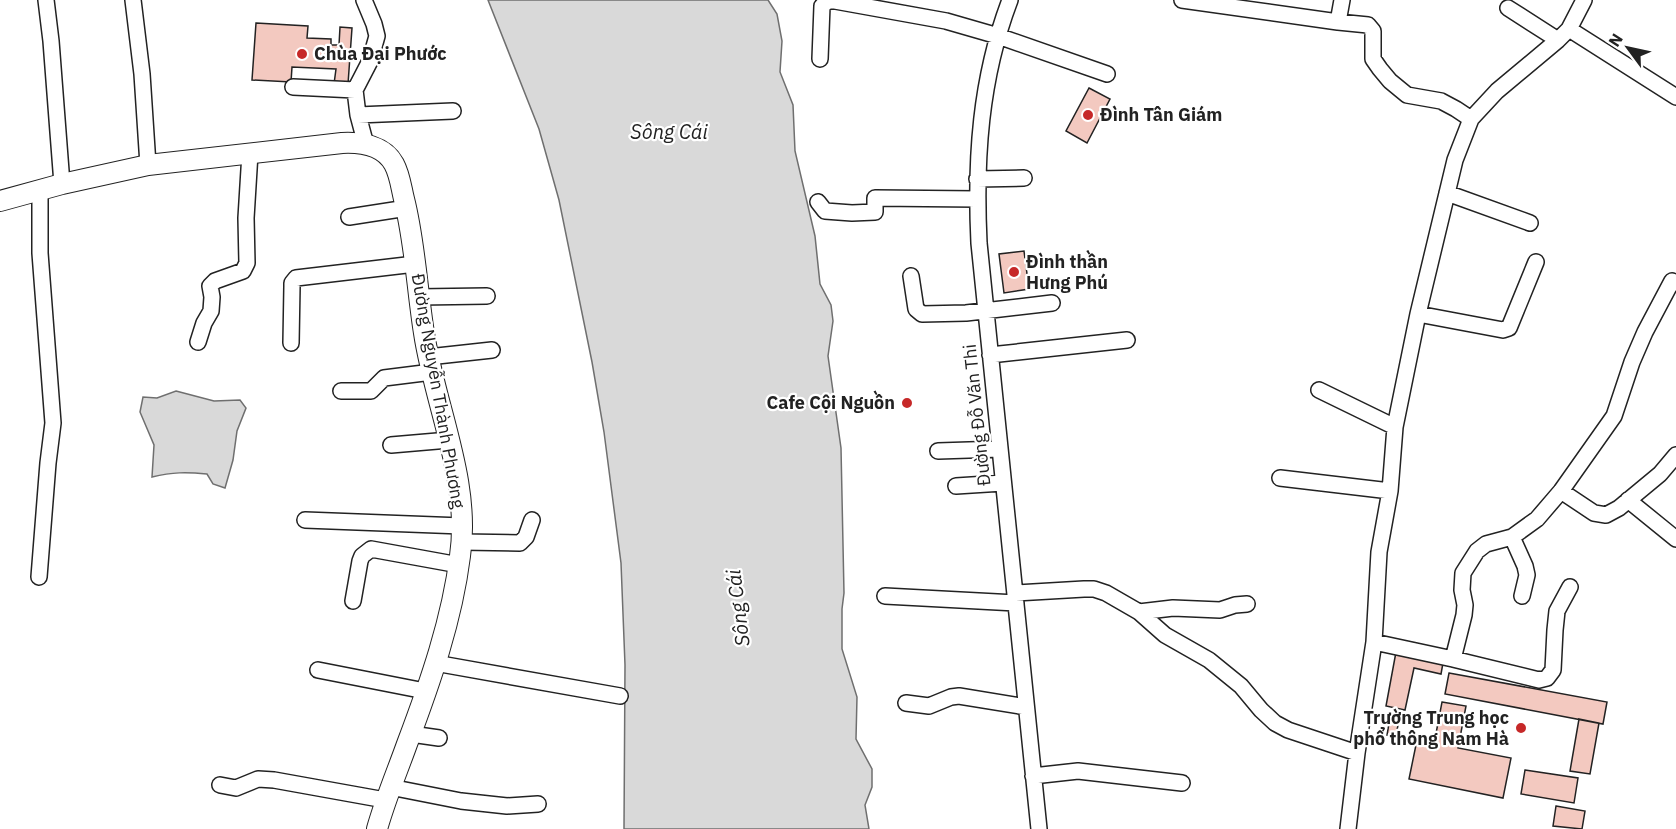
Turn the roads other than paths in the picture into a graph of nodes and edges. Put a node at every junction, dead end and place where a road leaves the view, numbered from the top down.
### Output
1 (46, 0) edge
2 (133, 0) edge
3 (364, 0) edge
4 (1010, 0) edge
5 (1182, 0) edge
6 (1342, 0) edge
7 (1584, 0) edge
8 (1508, 8) dead end
9 (1338, 22) junction
10 (1569, 29) junction
11 (998, 36) junction
12 (1558, 40) junction
13 (820, 59) dead end
14 (1107, 74) dead end
15 (293, 87) dead end
16 (355, 90) junction
17 (1676, 97) edge
18 (453, 111) dead end
19 (358, 115) junction
20 (1471, 119) junction
21 (366, 145) junction
22 (250, 153) junction
23 (148, 165) junction
24 (1024, 178) dead end
25 (977, 179) junction
26 (62, 184) junction
27 (40, 189) junction
28 (1447, 193) junction
29 (977, 199) junction
30 (0, 201) edge
31 (818, 202) dead end
32 (407, 208) junction
33 (349, 217) dead end
34 (1530, 223) dead end
35 (1536, 262) dead end
36 (415, 264) junction
37 (911, 276) dead end
38 (1676, 283) edge
39 (487, 296) dead end
40 (419, 297) junction
41 (1052, 303) dead end
42 (986, 309) junction
43 (1418, 314) junction
44 (1127, 339) dead end
45 (198, 342) dead end
46 (291, 343) dead end
47 (492, 350) dead end
48 (990, 355) junction
49 (430, 365) junction
50 (1319, 390) dead end
51 (341, 391) dead end
52 (1395, 427) junction
53 (448, 440) junction
54 (391, 445) dead end
55 (1000, 449) junction
56 (938, 451) dead end
57 (1676, 455) edge
58 (1280, 478) dead end
59 (1004, 483) junction
60 (956, 486) dead end
61 (1390, 491) junction
62 (1561, 491) junction
63 (1628, 500) junction
64 (305, 520) dead end
65 (532, 520) dead end
66 (462, 534) junction
67 (1512, 537) junction
68 (1676, 539) edge
69 (459, 565) junction
70 (39, 577) dead end
71 (1570, 587) dead end
72 (885, 596) dead end
73 (1522, 596) dead end
74 (1015, 598) junction
75 (353, 602) dead end
76 (1247, 604) dead end
77 (1139, 612) junction
78 (1374, 642) junction
79 (1453, 659) junction
80 (435, 663) junction
81 (318, 670) dead end
82 (425, 691) junction
83 (620, 696) dead end
84 (906, 703) dead end
85 (1026, 707) junction
86 (411, 734) junction
87 (439, 738) dead end
88 (1357, 753) junction
89 (1033, 776) junction
90 (1182, 783) dead end
91 (220, 785) dead end
92 (388, 793) junction
93 (538, 804) dead end
94 (377, 829) edge
95 (1039, 829) edge
96 (1348, 829) edge

1 - 26 street
2 - 23 street
3 - 16 street
4 - 11 street, Đường Đỗ Văn Thi
5 - 9 street
6 - 9 street
7 - 10 street
8 - 12 street
9 - 20 street
10 - 12 street
10 - 17 street
11 - 13 street
11 - 14 street
11 - 25 street, Đường Đỗ Văn Thi
12 - 20 street
15 - 16 street
16 - 19 street
18 - 19 street
19 - 21 street
20 - 28 street
21 - 22 main road, Đường Nguyễn Thành Phương
21 - 32 main road, Đường Nguyễn Thành Phương
22 - 23 main road, Đường Nguyễn Thành Phương
22 - 45 street
23 - 26 main road, Đường Nguyễn Thành Phương
24 - 25 street
25 - 29 street, Đường Đỗ Văn Thi
26 - 27 main road, Đường Nguyễn Thành Phương
27 - 30 main road, Đường Nguyễn Thành Phương
27 - 70 street
28 - 34 street
28 - 43 street
29 - 31 street
29 - 42 street, Đường Đỗ Văn Thi
32 - 33 street
32 - 36 main road, Đường Nguyễn Thành Phương
35 - 43 street
36 - 40 main road, Đường Nguyễn Thành Phương
36 - 46 street
37 - 42 street
38 - 62 street
39 - 40 street
40 - 49 main road, Đường Nguyễn Thành Phương
41 - 42 street
42 - 48 street, Đường Đỗ Văn Thi
43 - 52 street
44 - 48 street
47 - 49 street
48 - 55 street, Đường Đỗ Văn Thi
49 - 51 street
49 - 53 main road, Đường Nguyễn Thành Phương
50 - 52 street
52 - 61 street
53 - 54 street
53 - 66 main road, Đường Nguyễn Thành Phương
55 - 56 street
55 - 59 street, Đường Đỗ Văn Thi
57 - 63 street
58 - 61 street
59 - 60 street
59 - 74 street, Đường Đỗ Văn Thi
61 - 78 street
62 - 63 street
62 - 67 street
63 - 68 street
64 - 66 street
65 - 66 street
66 - 69 main road, Đường Nguyễn Thành Phương
67 - 73 street
67 - 79 street
69 - 75 street
69 - 80 main road, Đường Nguyễn Thành Phương
71 - 79 street
72 - 74 street
74 - 77 street
74 - 85 street, Đường Đỗ Văn Thi
76 - 77 street
77 - 88 street
78 - 79 street
78 - 88 street
80 - 82 main road, Đường Nguyễn Thành Phương
80 - 83 street
81 - 82 street
82 - 86 main road, Đường Nguyễn Thành Phương
84 - 85 street
85 - 89 street, Đường Đỗ Văn Thi
86 - 87 street
86 - 92 main road, Đường Nguyễn Thành Phương
88 - 96 street
89 - 90 street
89 - 95 street, Đường Đỗ Văn Thi
91 - 92 street
92 - 93 street
92 - 94 main road, Đường Nguyễn Thành Phương

